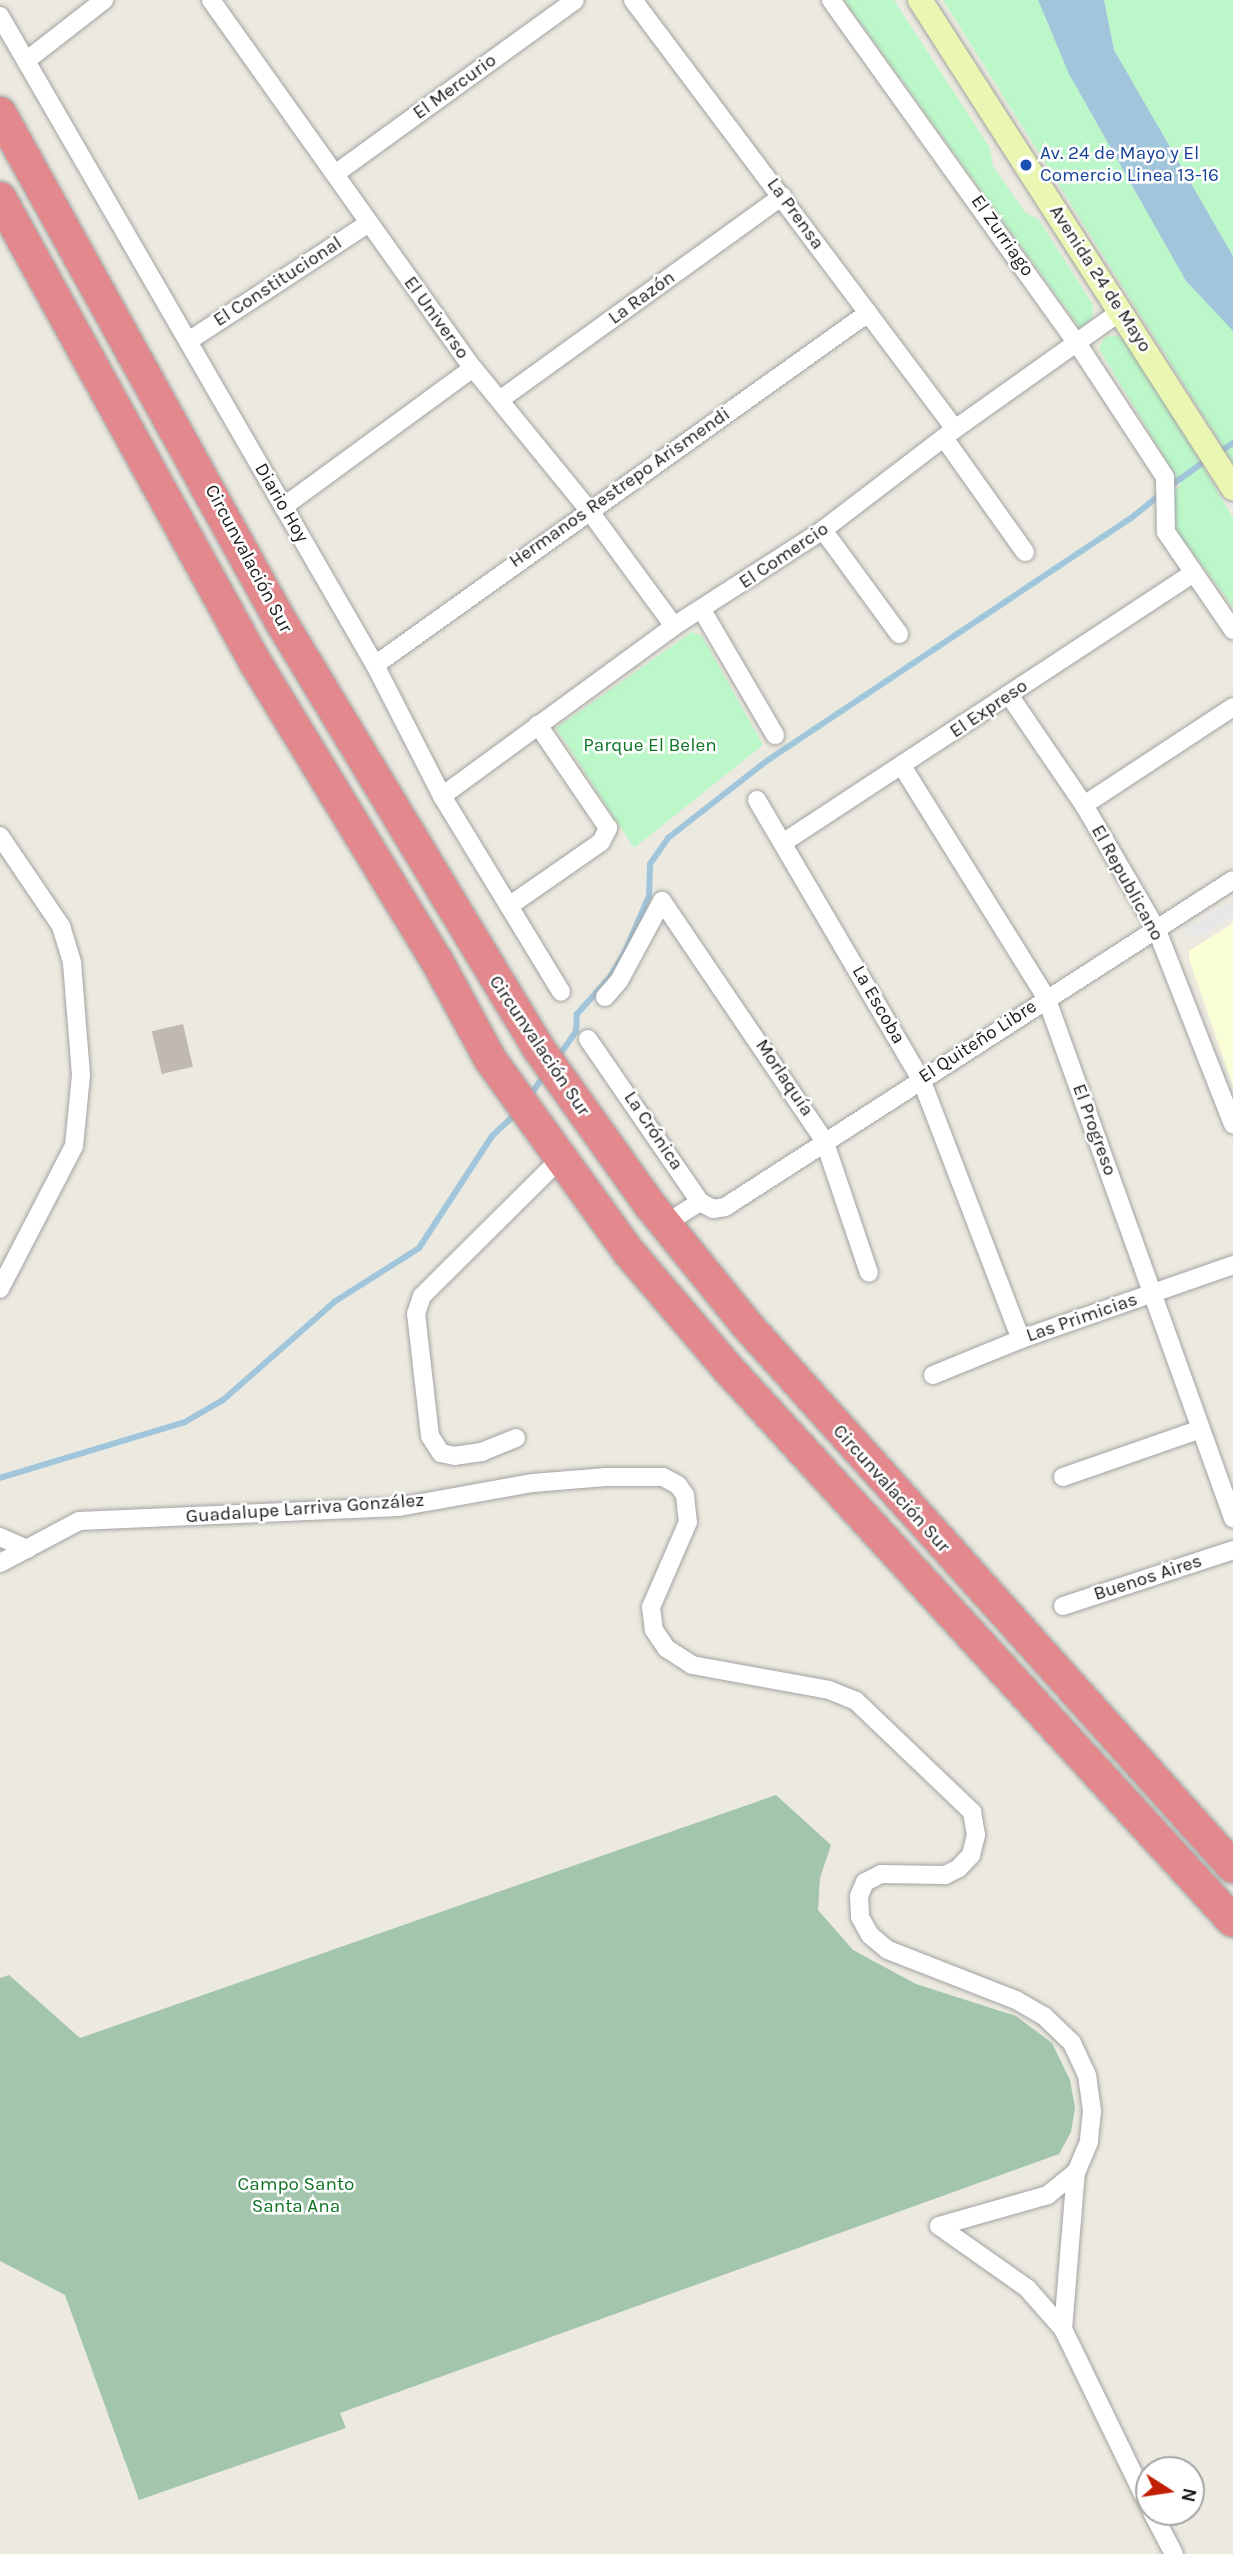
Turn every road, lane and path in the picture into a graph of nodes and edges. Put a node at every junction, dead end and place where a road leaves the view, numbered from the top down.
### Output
1 (104, 0) edge
2 (211, 0) edge
3 (575, 0) edge
4 (633, 0) edge
5 (831, 0) edge
6 (920, 0) edge
7 (0, 16) edge
8 (27, 60) junction
9 (0, 113) edge
10 (335, 174) junction
11 (782, 196) junction
12 (0, 198) edge
13 (367, 224) junction
14 (1122, 310) junction
15 (868, 313) junction
16 (190, 340) junction
17 (1077, 342) junction
18 (472, 368) junction
19 (501, 399) junction
20 (950, 433) junction
21 (1232, 487) edge
22 (283, 507) junction
23 (588, 509) junction
24 (823, 530) junction
25 (1025, 552) dead end
26 (1192, 574) junction
27 (702, 610) junction
28 (674, 626) junction
29 (1233, 630) edge
30 (899, 634) dead end
31 (374, 665) junction
32 (1009, 695) junction
33 (1233, 706) edge
34 (538, 725) junction
35 (775, 735) dead end
36 (902, 766) junction
37 (442, 796) junction
38 (757, 800) dead end
39 (1084, 805) junction
40 (0, 836) edge
41 (784, 842) junction
42 (1233, 880) edge
43 (509, 906) junction
44 (1156, 928) junction
45 (561, 992) dead end
46 (605, 997) dead end
47 (1046, 997) junction
48 (588, 1039) dead end
49 (921, 1079) junction
50 (1233, 1124) edge
51 (824, 1140) junction
52 (561, 1158) junction
53 (700, 1202) junction
54 (665, 1224) junction
55 (1233, 1265) edge
56 (869, 1273) dead end
57 (0, 1289) edge
58 (1152, 1294) junction
59 (1021, 1339) junction
60 (933, 1375) dead end
61 (1201, 1429) junction
62 (516, 1438) dead end
63 (1063, 1477) dead end
64 (1233, 1518) edge
65 (0, 1537) edge
66 (27, 1549) junction
67 (1233, 1550) edge
68 (0, 1563) edge
69 (1063, 1606) dead end
70 (1233, 1867) edge
71 (1228, 1916) edge
72 (1076, 2172) junction
73 (1063, 2329) junction
74 (1135, 2477) edge
75 (1159, 2526) edge
76 (1174, 2554) edge

1 - 8 street
2 - 10 street, El Universo
3 - 10 street, El Mercurio
4 - 11 street, La Prensa
5 - 17 street, El Zurriago
6 - 14 main road, Avenida 24 de Mayo
7 - 8 street, Diario Hoy
8 - 16 street, Diario Hoy
9 - 54 highway, Circunvalación Sur
10 - 13 street, El Universo
11 - 15 street, La Prensa
11 - 19 street, La Razón
12 - 52 highway, Circunvalación Sur
13 - 16 street, El Constitucional
13 - 18 street, El Universo
14 - 17 street, El Comercio
14 - 21 main road, Avenida 24 de Mayo
15 - 20 street, La Prensa
15 - 23 street, Hermanos Restrepo Arismendi
16 - 22 street, Diario Hoy
17 - 20 street, El Comercio
17 - 26 street, El Zurriago
18 - 19 street, El Universo
18 - 22 street
19 - 23 street, El Universo
20 - 24 street, El Comercio
20 - 25 street, La Prensa
22 - 31 street, Diario Hoy
23 - 28 street, El Universo
23 - 31 street, Hermanos Restrepo Arismendi
24 - 27 street, El Comercio
24 - 30 street
26 - 29 street
26 - 32 street, El Expreso
27 - 28 street, El Comercio
27 - 35 street
28 - 34 street, El Comercio
31 - 37 street, Diario Hoy
32 - 36 street, El Expreso
32 - 39 street, El Republicano
33 - 39 street
34 - 37 street, El Comercio
34 - 43 street
36 - 41 street, El Expreso
36 - 47 street, El Progreso
37 - 43 street, Diario Hoy
38 - 41 street, La Escoba
39 - 44 street, El Republicano
40 - 57 street
41 - 49 street, La Escoba
42 - 44 street, El Quiteño Libre
43 - 45 street, Diario Hoy
44 - 47 street, El Quiteño Libre
44 - 50 street, El Republicano
46 - 51 street, Morlaquía
47 - 49 street, El Quiteño Libre
47 - 58 street, El Progreso
48 - 53 street, La Crónica
49 - 51 street, El Quiteño Libre
49 - 59 street, La Escoba
51 - 53 street, El Quiteño Libre
51 - 56 street, Morlaquía
52 - 62 street
52 - 71 highway, Circunvalación Sur
53 - 54 street
54 - 70 highway, Circunvalación Sur
55 - 58 street, Las Primicias
58 - 59 street, Las Primicias
58 - 61 street, El Progreso
59 - 60 street, Las Primicias
61 - 63 street
61 - 64 street, El Progreso
65 - 66 street
66 - 68 street
66 - 72 street, Guadalupe Larriva González
67 - 69 street, Buenos Aires
72 - 73 street
72 - 73 street, Guadalupe Larriva González
73 - 74 street, Guadalupe Larriva González
75 - 76 street

